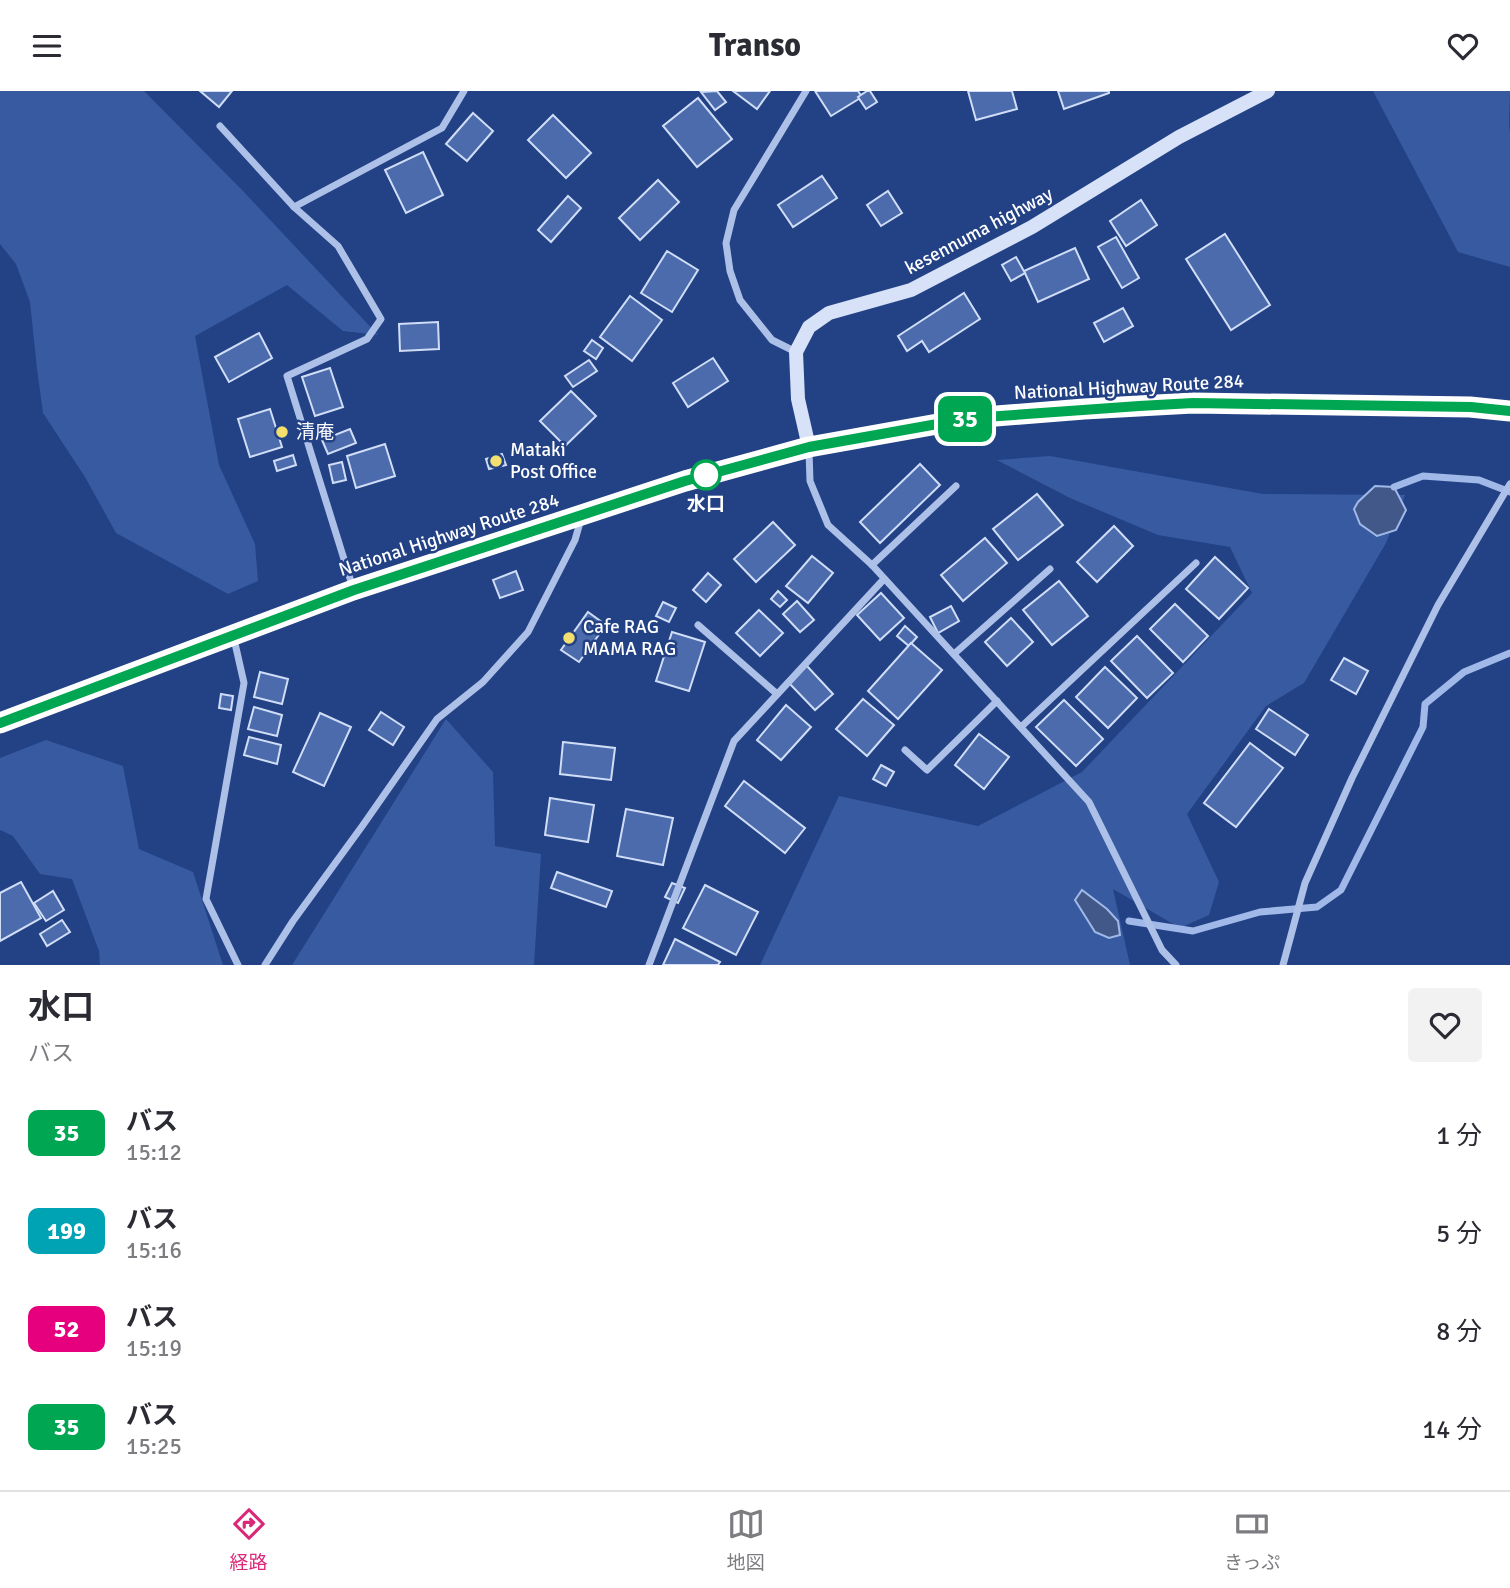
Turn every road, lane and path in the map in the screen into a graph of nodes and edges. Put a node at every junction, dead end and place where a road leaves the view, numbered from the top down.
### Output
1 (464, 91) edge
2 (806, 91) edge
3 (1268, 91) edge
4 (220, 126) dead end
5 (294, 207) junction
6 (796, 352) junction
7 (1510, 411) edge
8 (809, 447) junction
9 (1510, 484) edge
10 (956, 486) dead end
11 (583, 515) junction
12 (1196, 563) dead end
13 (872, 565) junction
14 (1050, 569) dead end
15 (884, 579) junction
16 (354, 590) junction
17 (698, 625) dead end
18 (233, 635) junction
19 (954, 654) junction
20 (777, 694) junction
21 (996, 701) junction
22 (0, 723) edge
23 (1021, 727) junction
24 (905, 750) dead end
25 (238, 965) edge
26 (265, 965) edge
27 (649, 965) edge
28 (1176, 965) edge
29 (1283, 965) edge

1 - 5 street
2 - 6 street
3 - 6 street, kesennuma highway
4 - 5 street
5 - 16 street
6 - 8 street
7 - 8 highway, National Highway Route 284
8 - 11 highway, National Highway Route 284
8 - 13 street
9 - 29 street
10 - 13 street
11 - 16 highway, National Highway Route 284
11 - 26 street
12 - 23 street
13 - 15 street
14 - 19 street
15 - 19 street
15 - 20 street
16 - 18 highway, National Highway Route 284
17 - 20 street
18 - 22 highway, National Highway Route 284
18 - 25 street
19 - 21 street
20 - 27 street
21 - 23 street
21 - 24 street
23 - 28 street

